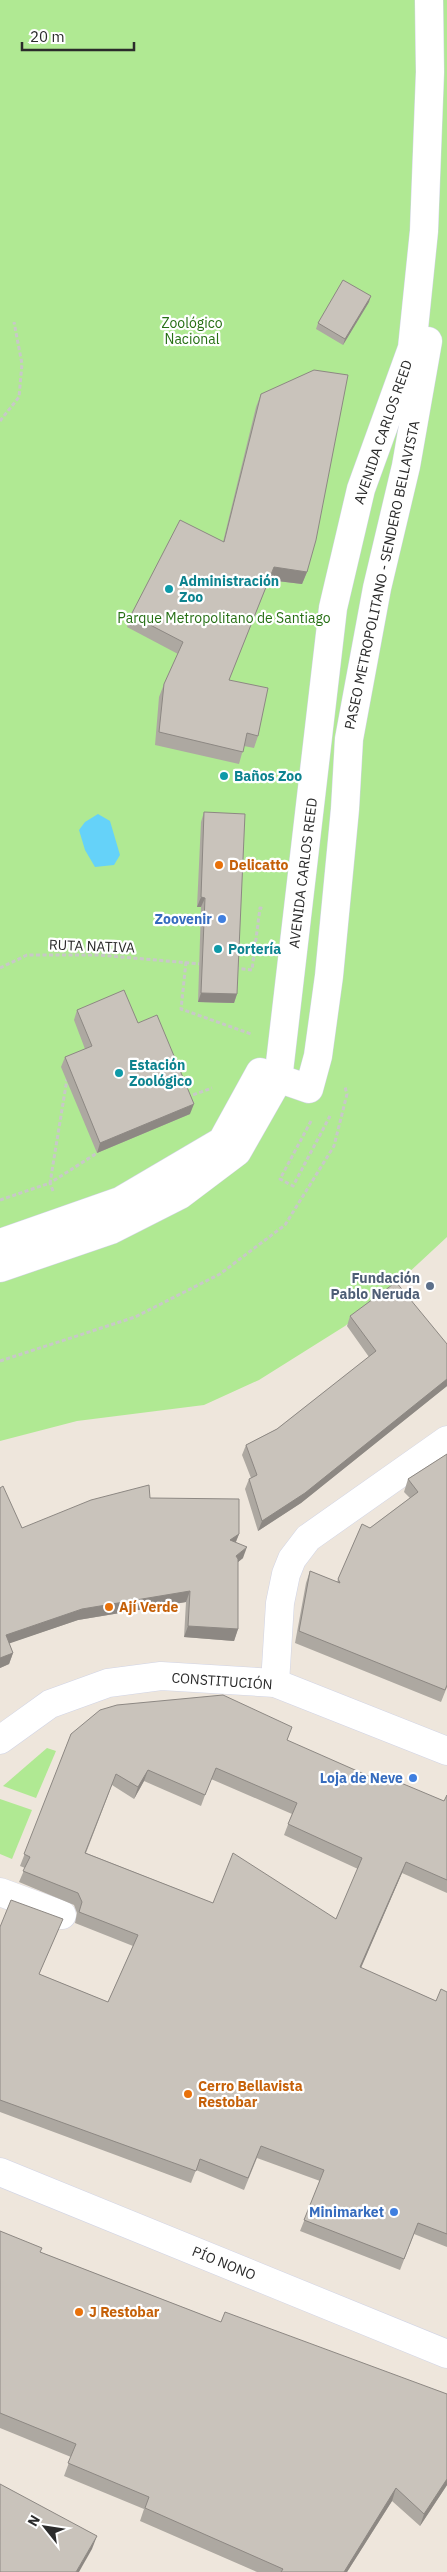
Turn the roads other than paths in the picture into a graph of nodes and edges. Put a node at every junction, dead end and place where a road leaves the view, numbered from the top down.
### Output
1 (429, 0) edge
2 (447, 118) edge
3 (269, 1076) junction
4 (0, 1243) edge
5 (0, 1268) edge
6 (447, 1440) edge
7 (275, 1683) junction
8 (0, 1740) edge
9 (447, 1751) edge
10 (0, 1892) edge
11 (62, 1915) dead end
12 (0, 2172) edge
13 (447, 2354) edge

1 - 3 street, AVENIDA CARLOS REED
2 - 3 street, PASEO METROPOLITANO - SENDERO BELLAVISTA
3 - 4 street
3 - 5 street, AVENIDA CARLOS REED
6 - 7 street
7 - 8 street, CONSTITUCIÓN
7 - 9 street, CONSTITUCIÓN
10 - 11 street
12 - 13 street, PÍO NONO

